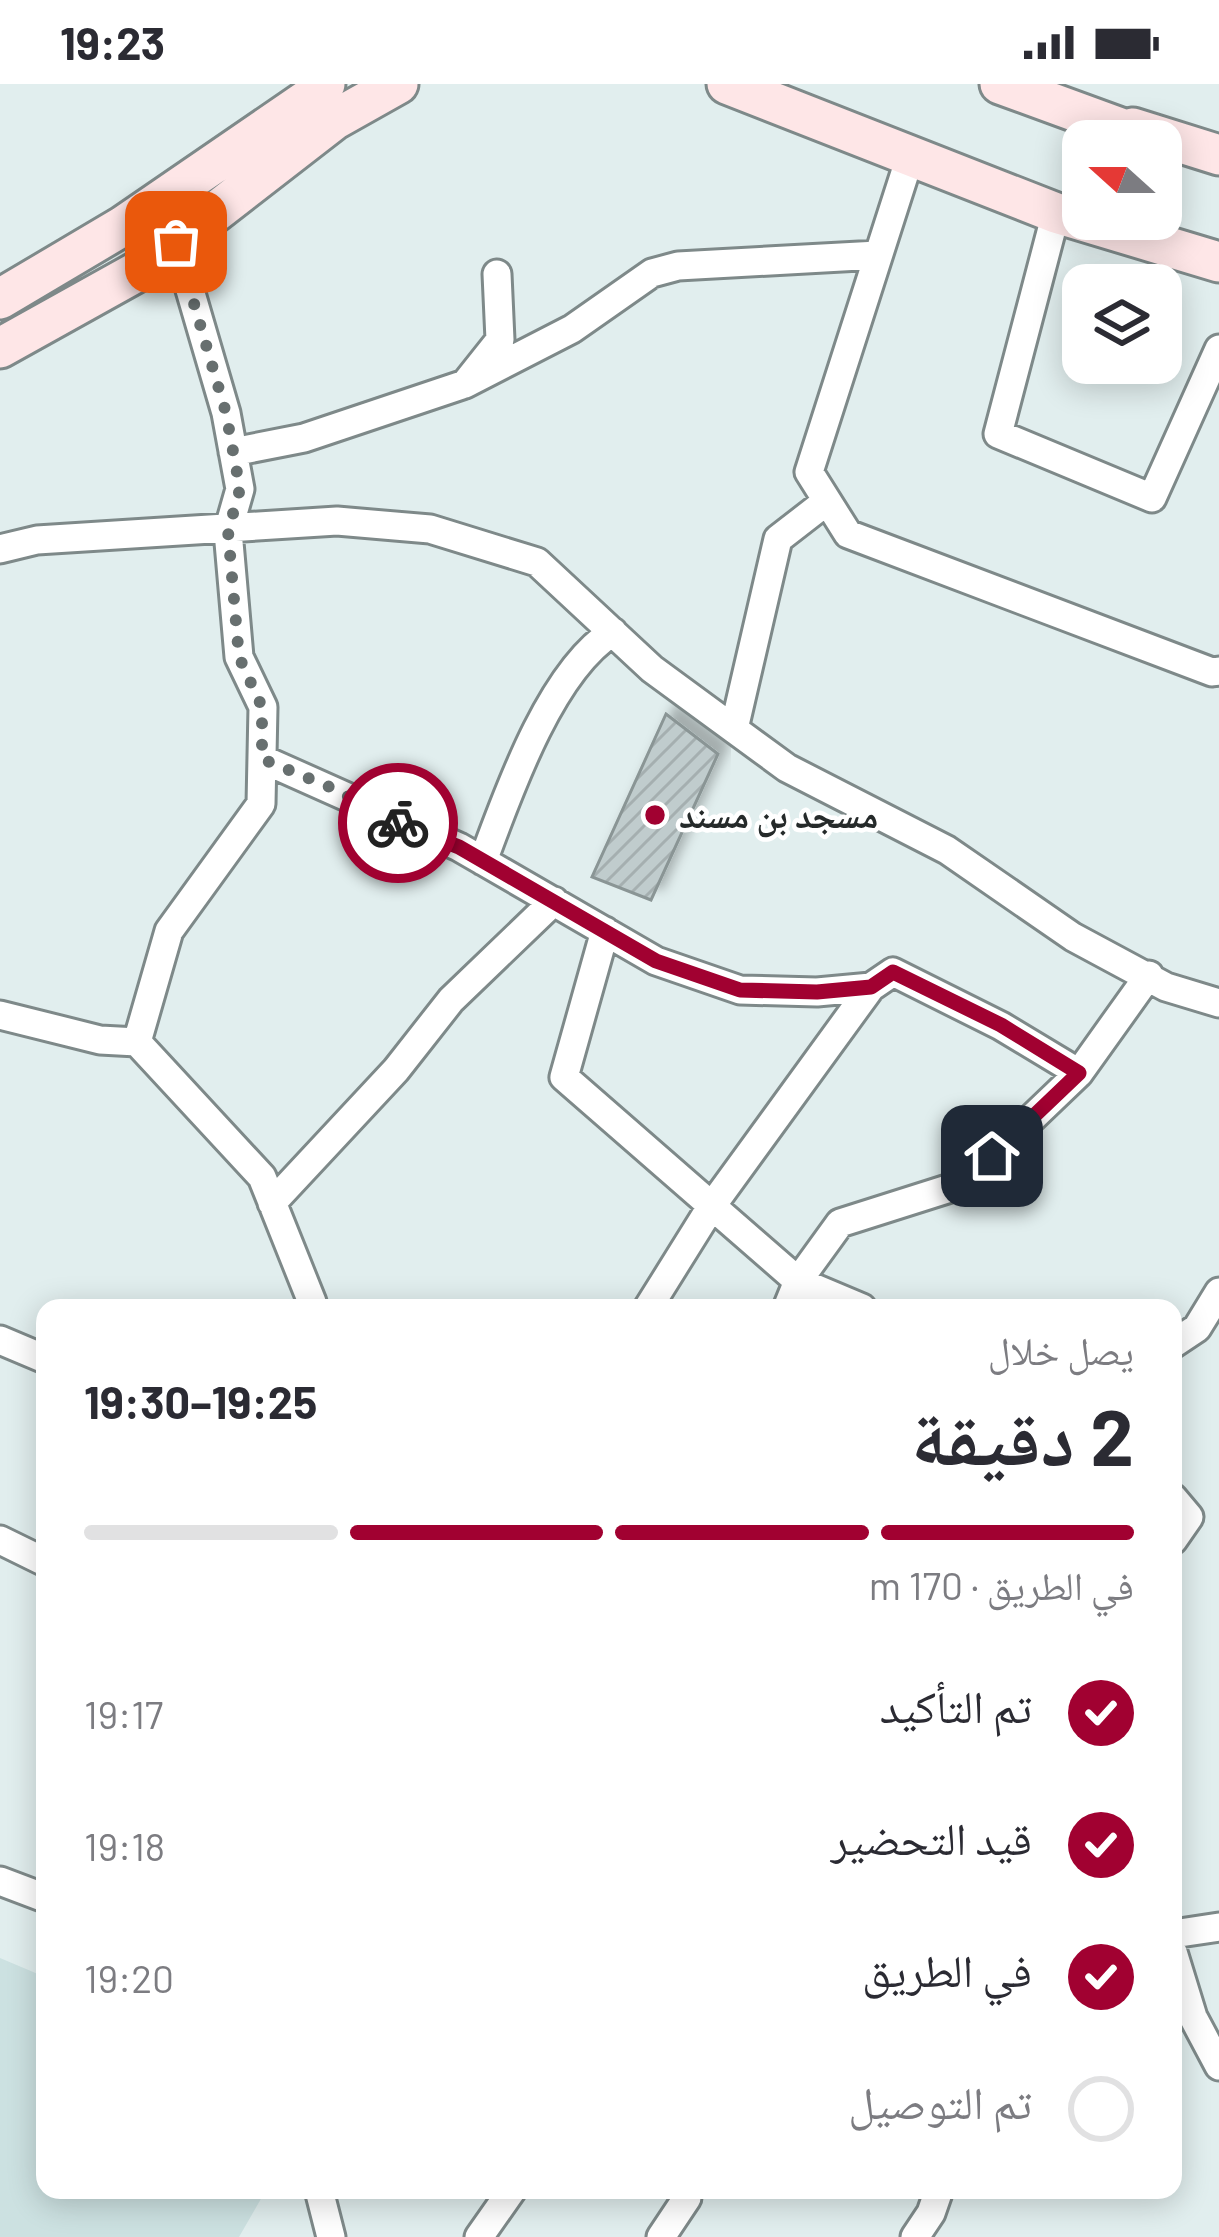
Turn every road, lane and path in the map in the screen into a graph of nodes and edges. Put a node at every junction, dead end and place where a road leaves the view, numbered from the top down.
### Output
1 (325, 84) edge
2 (398, 84) edge
3 (727, 84) edge
4 (1000, 84) edge
5 (1095, 116) junction
6 (1105, 120) edge
7 (1182, 152) edge
8 (910, 154) junction
9 (1219, 155) edge
10 (1219, 167) edge
11 (1056, 213) junction
12 (176, 242) junction
13 (878, 255) junction
14 (1219, 262) edge
15 (1219, 271) edge
16 (497, 274) dead end
17 (0, 299) edge
18 (0, 349) edge
19 (1219, 349) edge
20 (465, 384) junction
21 (233, 452) junction
22 (827, 501) junction
23 (228, 531) junction
24 (0, 549) edge
25 (613, 632) junction
26 (1219, 671) edge
27 (734, 729) junction
28 (262, 759) junction
29 (483, 861) junction
30 (554, 901) junction
31 (605, 931) junction
32 (1149, 975) junction
33 (871, 987) junction
34 (1219, 1003) edge
35 (0, 1015) edge
36 (137, 1042) junction
37 (1079, 1073) junction
38 (272, 1203) junction
39 (711, 1207) junction
40 (798, 1281) junction
41 (1219, 1292) edge
42 (311, 1299) edge
43 (654, 1299) edge
44 (791, 1299) edge
45 (841, 1299) edge
46 (1208, 1333) edge
47 (0, 1340) edge
48 (36, 1355) edge
49 (0, 1880) edge
50 (36, 1894) edge
51 (1219, 1928) edge
52 (1182, 1933) edge
53 (1182, 1981) edge
54 (1219, 2066) edge
55 (324, 2199) edge
56 (506, 2199) edge
57 (686, 2199) edge
58 (936, 2199) edge
59 (331, 2237) edge
60 (479, 2237) edge
61 (662, 2237) edge
62 (915, 2237) edge

1 - 17 main road
2 - 12 main road
3 - 8 main road
4 - 5 main road
5 - 6 main road
5 - 9 main road
7 - 10 main road
8 - 11 main road
8 - 13 street
11 - 14 main road
11 - 15 main road
11 - 19 street
12 - 18 main road
12 - 21 street
13 - 20 street
13 - 22 street
16 - 20 street
20 - 21 street
21 - 23 street
22 - 26 street
22 - 27 street
23 - 24 street
23 - 25 street
23 - 28 street
25 - 27 street
25 - 29 street
27 - 32 street
28 - 29 street
28 - 36 street
29 - 30 street
30 - 31 street
30 - 38 street
31 - 33 street
31 - 39 street
32 - 34 street
32 - 37 street
33 - 37 street
33 - 39 street
35 - 36 street
36 - 38 street
37 - 40 street
38 - 42 street
39 - 40 street
39 - 43 street
40 - 44 street
40 - 45 street
41 - 46 street
47 - 48 street
49 - 50 street
51 - 52 street
53 - 54 street
55 - 59 street
56 - 60 street
57 - 61 street
58 - 62 street

